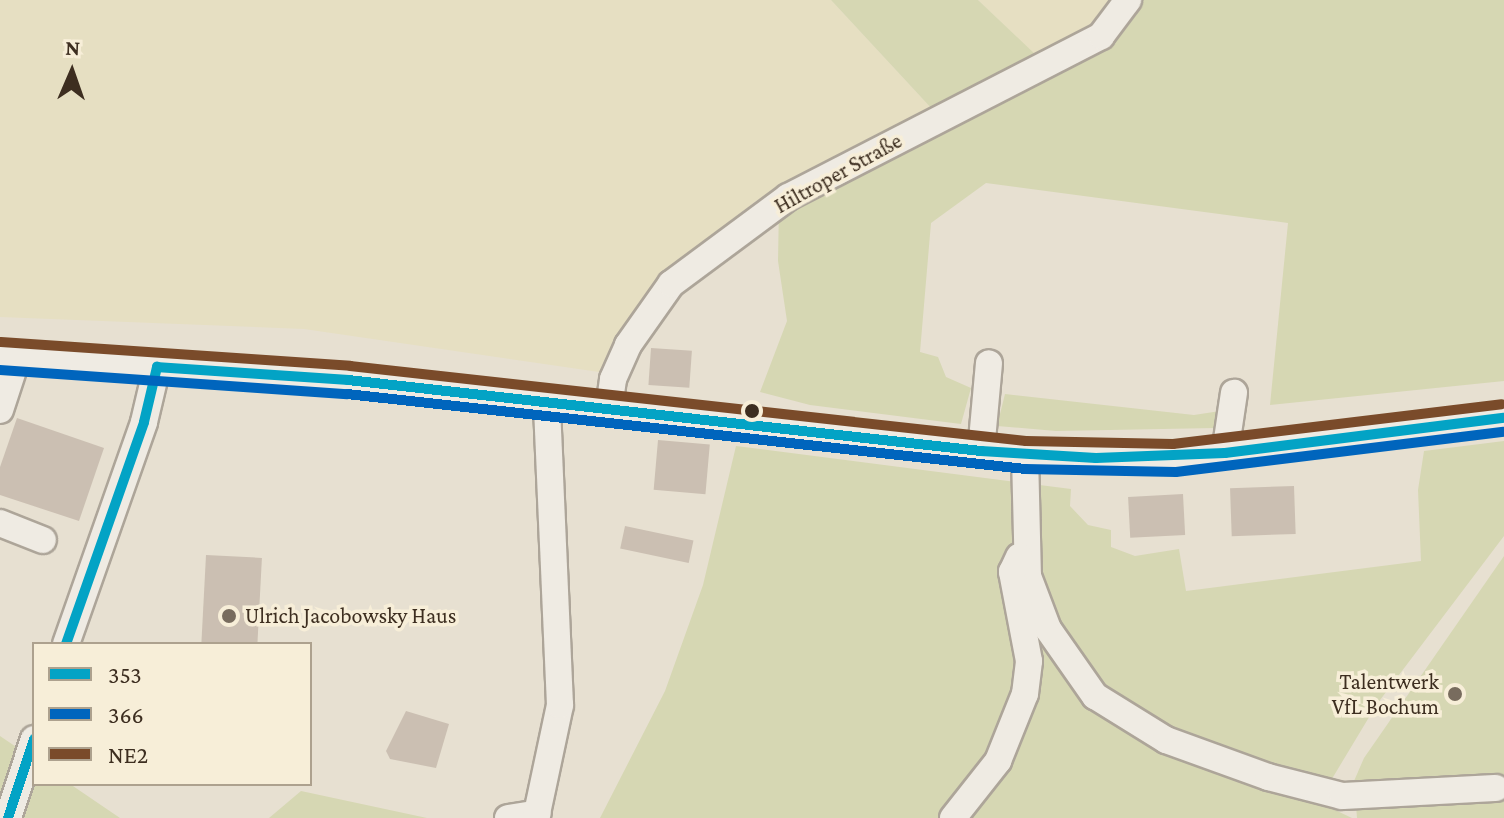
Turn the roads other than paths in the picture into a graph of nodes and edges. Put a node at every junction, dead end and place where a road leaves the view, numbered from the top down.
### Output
1 (1128, 0) edge
2 (9, 357) edge
3 (989, 363) dead end
4 (157, 367) junction
5 (1234, 393) dead end
6 (547, 403) junction
7 (609, 408) junction
8 (0, 410) edge
9 (1504, 418) edge
10 (981, 451) junction
11 (1225, 453) junction
12 (1025, 455) junction
13 (0, 523) edge
14 (1027, 539) junction
15 (43, 540) dead end
16 (67, 642) edge
17 (32, 745) edge
18 (1496, 788) dead end
19 (537, 815) edge
20 (8, 818) edge
21 (508, 818) edge
22 (953, 818) edge

1 - 7 street, Hiltroper Straße
2 - 4 street
2 - 8 street
3 - 10 street
4 - 6 street
4 - 16 street
5 - 11 street
6 - 7 street
6 - 19 street
7 - 10 street
9 - 11 street
10 - 12 street
11 - 12 street
12 - 14 street
13 - 15 street
14 - 18 street
14 - 22 street
17 - 20 street
19 - 21 street

